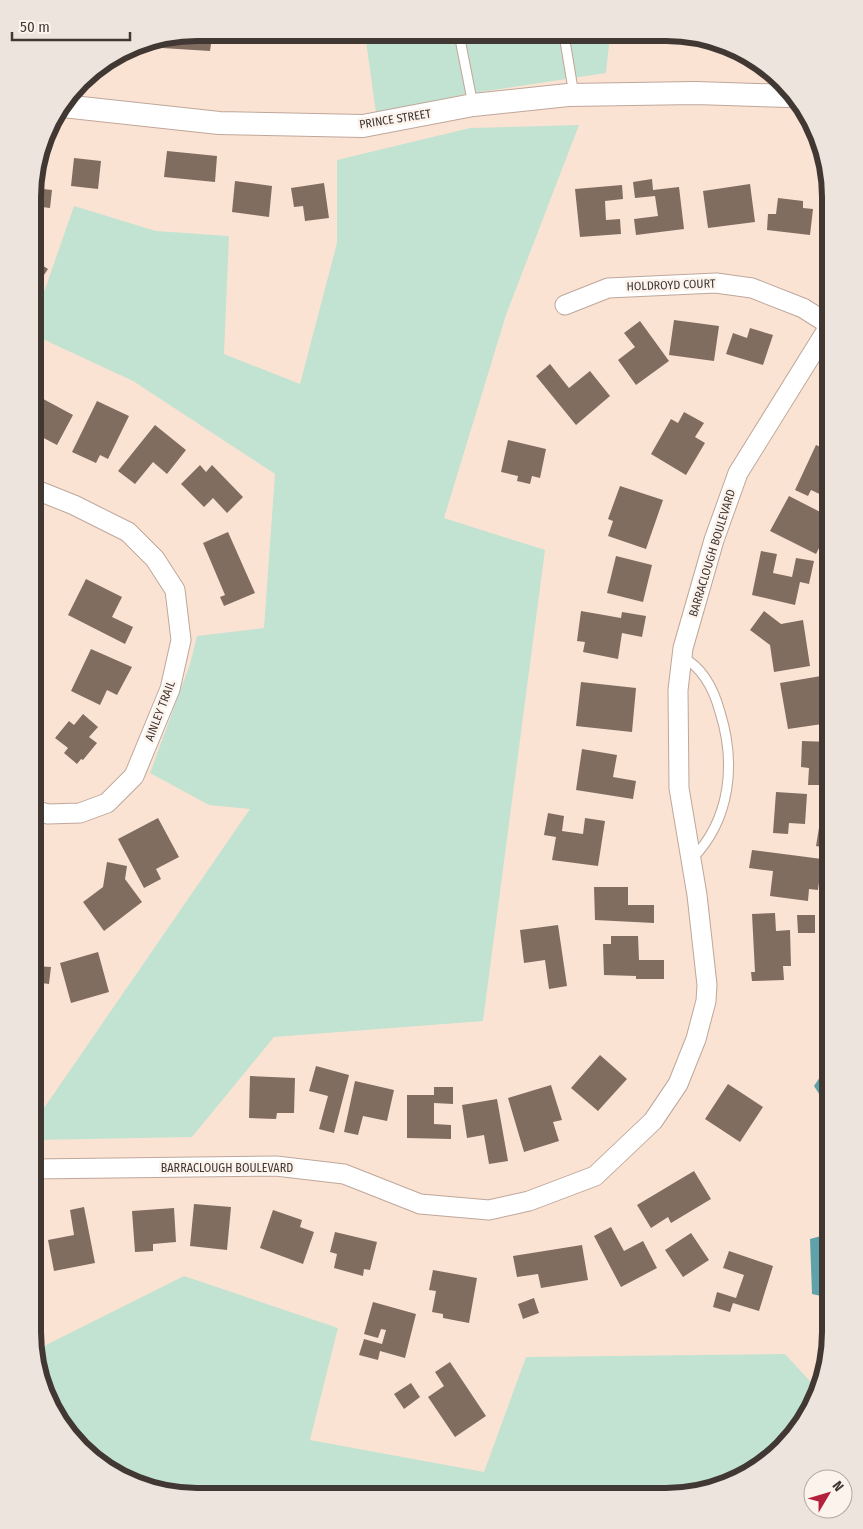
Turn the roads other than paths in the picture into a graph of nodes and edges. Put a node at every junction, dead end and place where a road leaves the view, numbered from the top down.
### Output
1 (461, 41) edge
2 (565, 41) edge
3 (574, 95) junction
4 (784, 96) edge
5 (474, 105) junction
6 (71, 107) edge
7 (565, 305) dead end
8 (822, 320) edge
9 (822, 338) edge
10 (41, 491) edge
11 (682, 657) junction
12 (41, 812) edge
13 (690, 860) junction
14 (41, 1169) edge

1 - 5 lane
2 - 3 lane
3 - 4 street, PRINCE STREET
3 - 5 street, PRINCE STREET
5 - 6 street, PRINCE STREET
7 - 8 street, HOLDROYD COURT
9 - 11 street, BARRACLOUGH BOULEVARD
10 - 12 street, AINLEY TRAIL
11 - 13 street, BARRACLOUGH BOULEVARD
11 - 13 lane
13 - 14 street, BARRACLOUGH BOULEVARD

